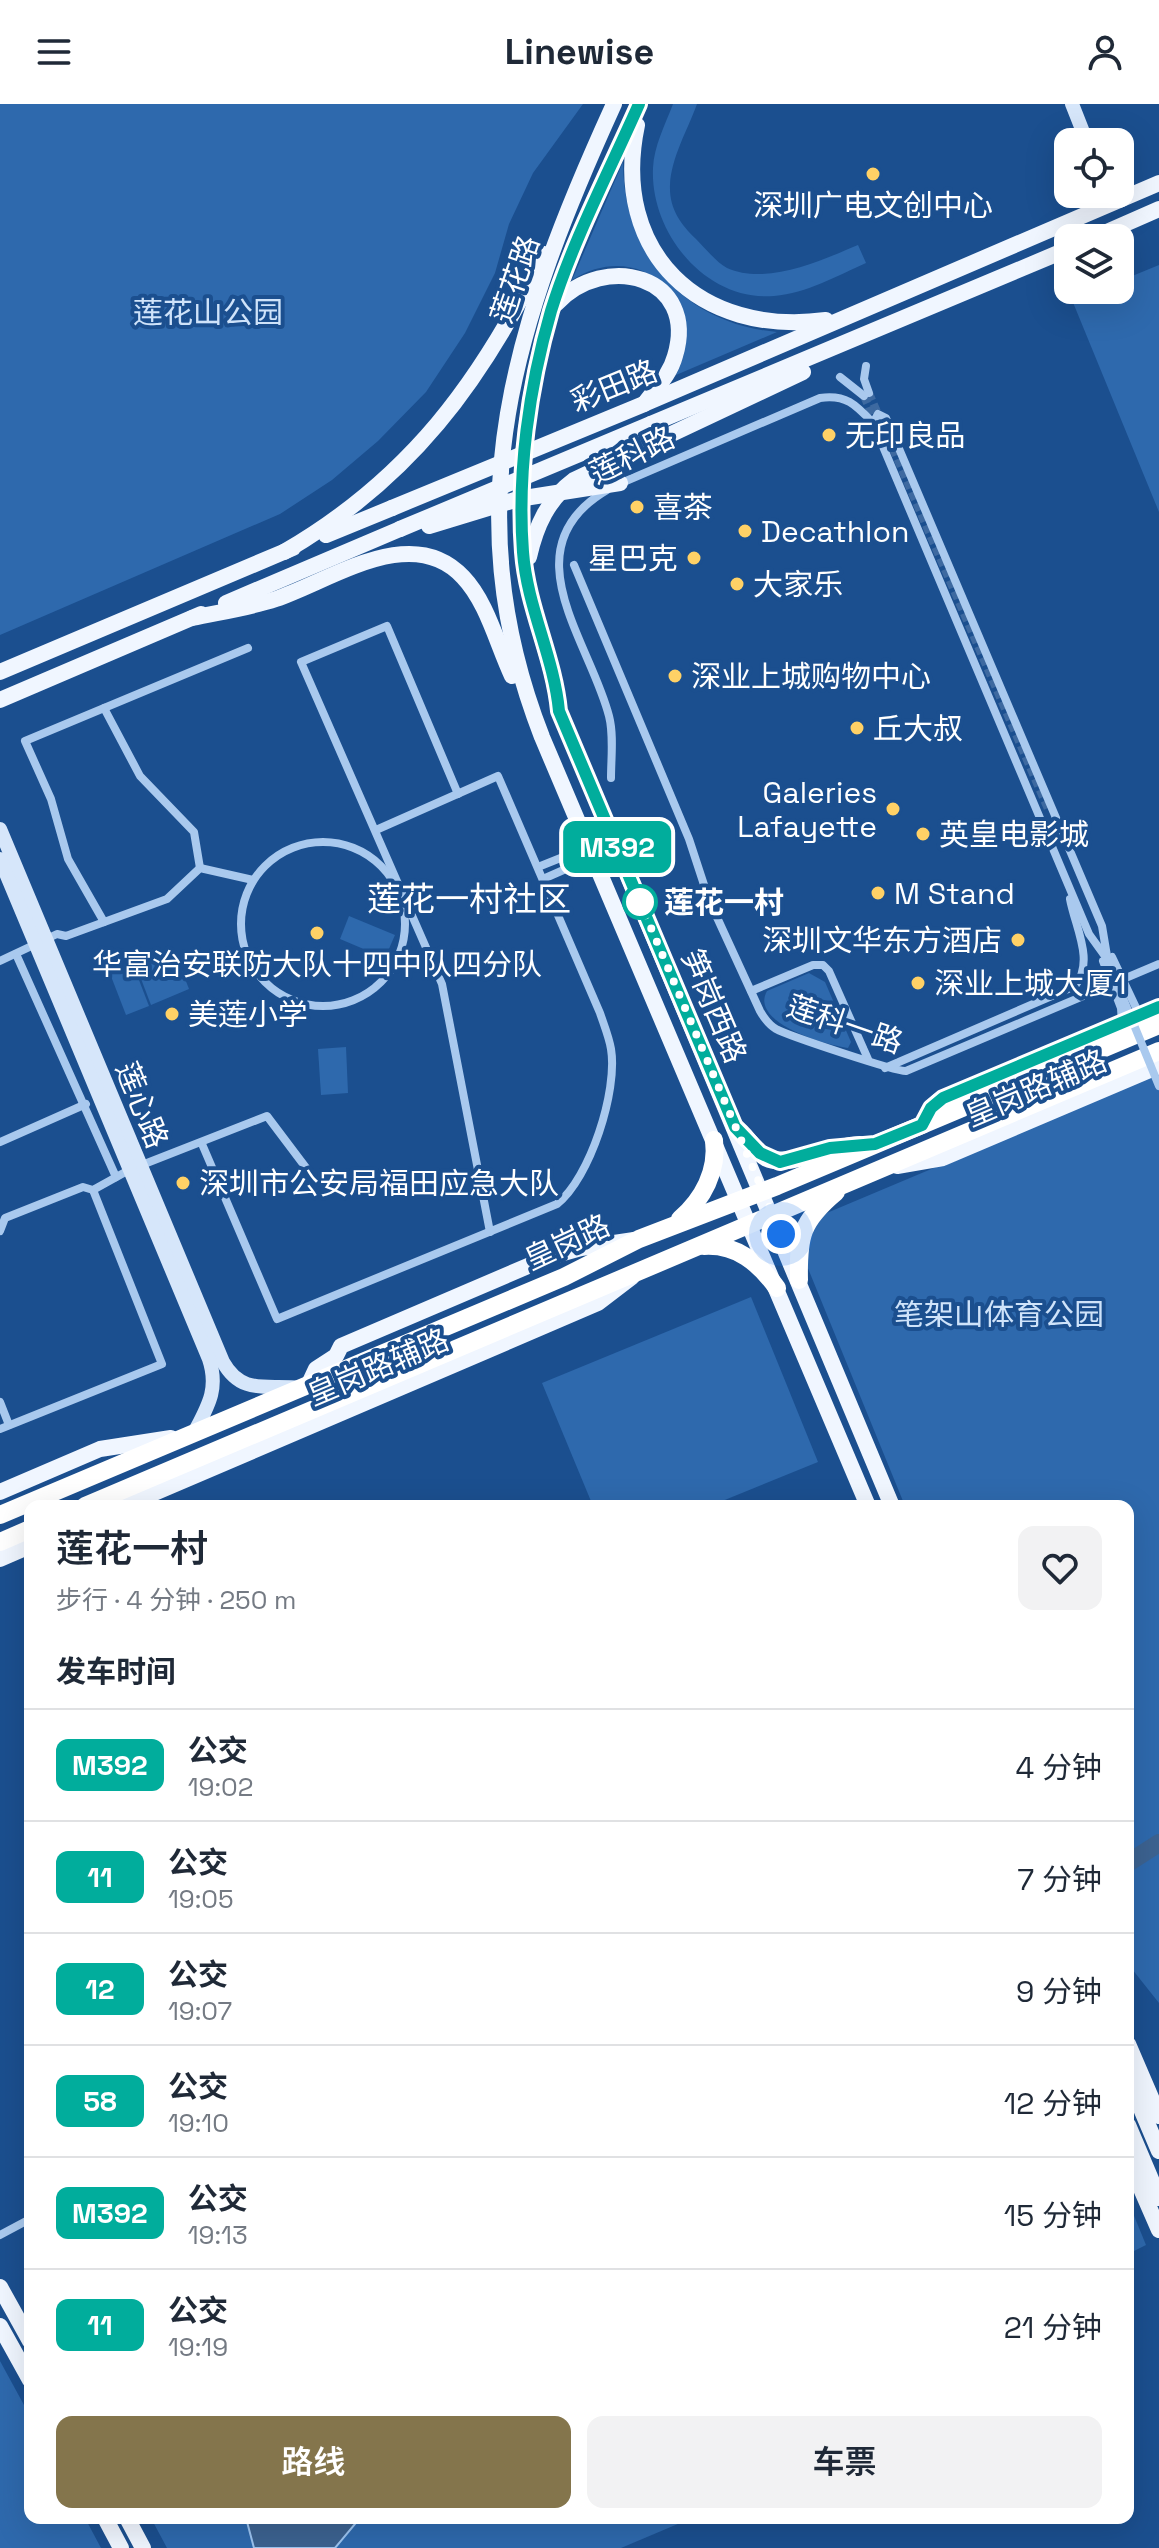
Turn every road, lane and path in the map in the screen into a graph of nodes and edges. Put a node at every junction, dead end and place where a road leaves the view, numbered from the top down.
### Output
1 (614, 104) edge
2 (640, 104) edge
3 (1072, 104) edge
4 (1081, 128) edge
5 (1159, 183) edge
6 (1134, 191) edge
7 (573, 195) junction
8 (1091, 208) edge
9 (1159, 209) edge
10 (1125, 224) edge
11 (1054, 255) edge
12 (551, 312) junction
13 (847, 317) junction
14 (838, 348) junction
15 (866, 366) dead end
16 (840, 377) dead end
17 (644, 404) junction
18 (873, 423) junction
19 (524, 469) joint
20 (498, 481) joint
21 (620, 483) junction
22 (400, 529) junction
23 (284, 552) junction
24 (574, 565) dead end
25 (528, 590) junction
26 (192, 618) junction
27 (248, 648) dead end
28 (0, 672) edge
29 (0, 700) edge
30 (104, 708) junction
31 (542, 737) junction
32 (611, 778) dead end
33 (458, 794) junction
34 (0, 829) edge
35 (376, 830) junction
36 (591, 852) junction
37 (0, 859) edge
38 (538, 867) junction
39 (200, 868) junction
40 (543, 879) junction
41 (253, 880) junction
42 (1068, 886) junction
43 (104, 922) junction
44 (41, 941) junction
45 (16, 954) junction
46 (1107, 959) junction
47 (0, 961) edge
48 (1159, 964) edge
49 (1122, 980) junction
50 (1112, 984) junction
51 (751, 991) junction
52 (1159, 1007) edge
53 (1139, 1015) junction
54 (1122, 1022) junction
55 (1159, 1024) edge
56 (1102, 1049) junction
57 (1159, 1051) edge
58 (868, 1059) junction
59 (1159, 1066) edge
60 (885, 1068) junction
61 (1159, 1086) edge
62 (86, 1104) junction
63 (922, 1125) junction
64 (735, 1127) junction
65 (714, 1140) junction
66 (0, 1142) edge
67 (202, 1144) junction
68 (875, 1144) junction
69 (887, 1166) junction
70 (128, 1171) junction
71 (313, 1177) dead end
72 (847, 1183) junction
73 (93, 1190) junction
74 (763, 1191) junction
75 (739, 1198) junction
76 (773, 1215) junction
77 (750, 1224) junction
78 (672, 1226) junction
79 (0, 1231) edge
80 (490, 1232) junction
81 (697, 1247) junction
82 (647, 1268) junction
83 (799, 1280) junction
84 (777, 1288) junction
85 (305, 1386) junction
86 (0, 1402) edge
87 (5, 1427) edge
88 (189, 1435) junction
89 (0, 1492) edge
90 (35, 1500) edge
91 (99, 1500) edge
92 (138, 1500) edge
93 (865, 1500) edge
94 (890, 1500) edge
95 (24, 1505) edge
96 (0, 1515) edge
97 (24, 1532) edge
98 (0, 1542) edge
99 (24, 1549) edge
100 (0, 1559) edge
101 (1134, 2058) edge
102 (1134, 2092) edge
103 (1159, 2116) edge
104 (1134, 2139) edge
105 (1159, 2151) edge
106 (1134, 2173) edge
107 (1159, 2198) edge
108 (24, 2222) edge
109 (1159, 2230) edge
110 (0, 2235) edge
111 (0, 2287) edge
112 (0, 2326) edge
113 (24, 2330) edge
114 (24, 2369) edge
115 (108, 2524) edge
116 (130, 2524) edge
117 (121, 2548) edge
118 (143, 2548) edge

1 - 7 main road, 莲花路
2 - 12 main road, 莲花路
2 - 13 main road
3 - 4 main road
5 - 6 main road, 彩田路
7 - 20 main road, 莲花路
7 - 23 main road
8 - 13 main road, 彩田路
9 - 10 main road
11 - 14 main road, 彩田路
12 - 17 main road
12 - 19 main road, 莲花路
13 - 17 main road, 彩田路
14 - 22 main road, 彩田路, bridge
14 - 25 main road
15 - 16 street
17 - 23 main road, 彩田路, bridge
18 - 21 street, 莲科路
18 - 42 street, 莲科路
18 - 46 street, 莲科路
19 - 25 main road, 笋岗西路
20 - 31 main road, 笋岗西路
21 - 22 main road, bridge
21 - 32 street, 莲科路
22 - 26 main road, 彩田路
23 - 28 main road, 彩田路
24 - 51 street, 莲科一路
25 - 64 main road, 笋岗西路
26 - 29 main road, 彩田路
26 - 31 main road
27 - 30 street
30 - 39 street
30 - 43 street
31 - 36 main road, 笋岗西路
33 - 35 street
33 - 35 street
33 - 38 street
34 - 44 main road, 莲心路
35 - 80 street
36 - 38 street
36 - 40 street
36 - 65 main road, 笋岗西路
37 - 44 main road, 莲心路
38 - 40 street
39 - 41 street
39 - 43 street
40 - 80 street
41 - 41 street
42 - 46 street, 莲科路
42 - 60 street
43 - 44 street
44 - 45 street
44 - 70 main road, 莲心路
45 - 47 street
45 - 62 street
46 - 49 street, 莲科路
46 - 50 street, 莲科路
46 - 61 street, 莲科路, bridge
48 - 49 street, 莲科一路
49 - 50 street, 莲科一路
49 - 53 street, 莲科路
50 - 54 street, 莲科路
50 - 60 street, 莲科一路
51 - 58 street, 莲科一路
51 - 58 street
52 - 53 main road, 皇岗路辅路
53 - 54 main road, 皇岗路辅路
53 - 55 street
54 - 56 street
54 - 63 main road, 皇岗路辅路
55 - 56 highway, 皇岗路
56 - 63 highway, 皇岗路
57 - 69 highway, 皇岗路
58 - 60 street, 莲科一路
59 - 69 main road, 皇岗路辅路
62 - 66 street
62 - 70 street
63 - 68 highway, 皇岗路
64 - 68 highway
64 - 74 main road, 笋岗西路
65 - 75 main road, 笋岗西路
65 - 78 highway
67 - 70 street
67 - 71 street
67 - 80 street
68 - 74 highway, 皇岗路
69 - 72 highway, 皇岗路
70 - 73 street
70 - 85 main road, 莲心路
70 - 88 main road, 莲心路
72 - 76 highway, 皇岗路
72 - 83 highway
73 - 79 street
73 - 87 street
74 - 75 highway, 皇岗路
74 - 76 main road, 笋岗西路
75 - 77 main road, 笋岗西路
75 - 78 highway, 皇岗路
76 - 77 highway, 皇岗路
76 - 83 main road, 笋岗西路
77 - 81 highway, 皇岗路
77 - 84 main road, 笋岗西路
78 - 85 highway, 皇岗路
81 - 82 highway, 皇岗路
81 - 84 highway
82 - 91 highway, 皇岗路
82 - 92 main road, 皇岗路辅路
83 - 94 main road, 笋岗西路
84 - 93 main road, 笋岗西路
85 - 88 highway, 皇岗路
86 - 87 street
88 - 89 main road
88 - 90 highway, 皇岗路
95 - 96 highway, 皇岗路
97 - 98 highway
99 - 100 main road
101 - 103 main road
102 - 105 main road
104 - 107 main road
106 - 109 main road
108 - 110 street
111 - 113 main road
112 - 114 main road
115 - 117 main road
116 - 118 main road

